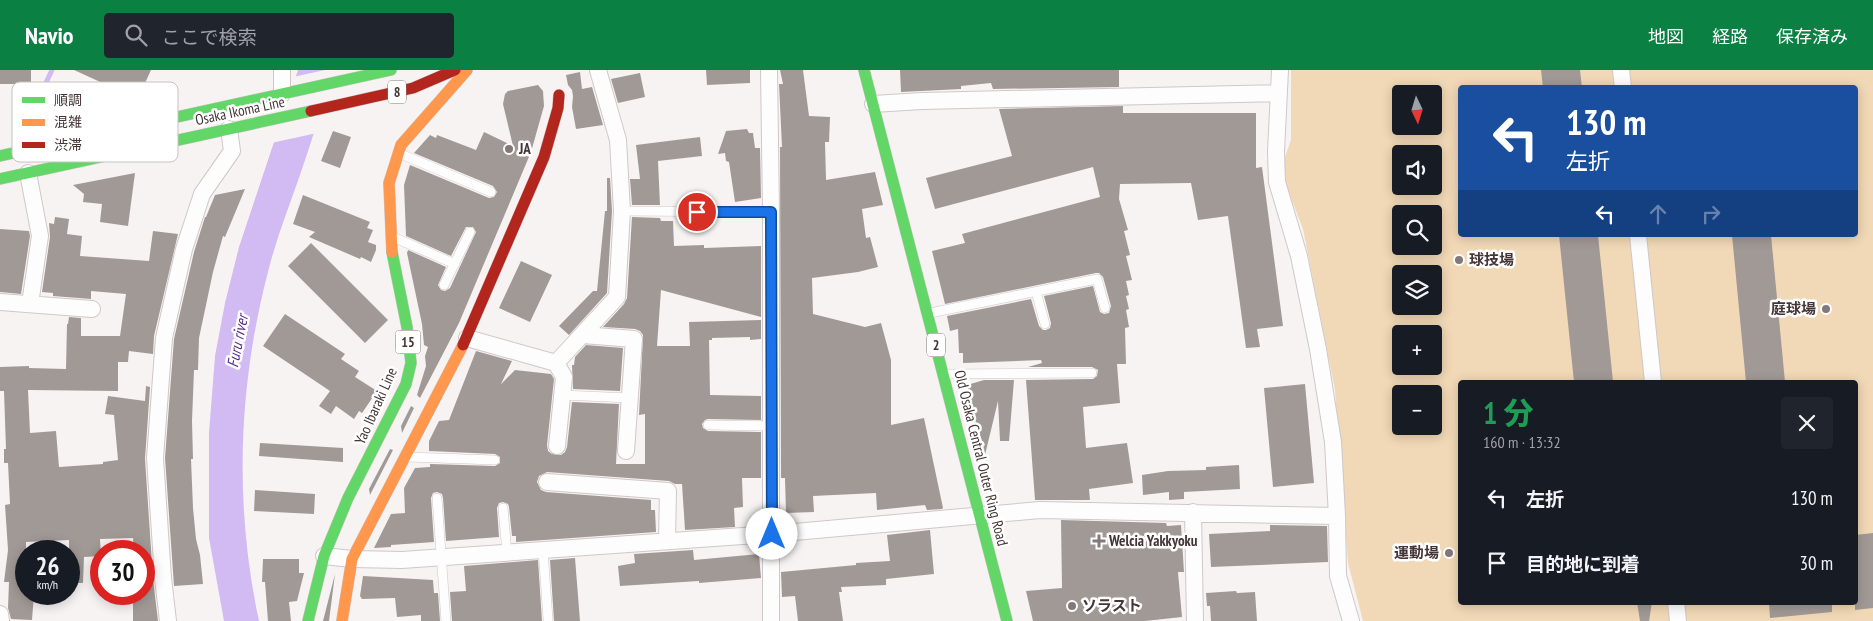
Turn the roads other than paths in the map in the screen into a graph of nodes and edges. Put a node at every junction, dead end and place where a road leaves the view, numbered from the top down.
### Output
1 (282, 70) edge
2 (391, 70) edge
3 (455, 70) edge
4 (467, 70) edge
5 (598, 70) edge
6 (768, 70) edge
7 (864, 70) edge
8 (1280, 70) edge
9 (1621, 70) edge
10 (1623, 85) edge
11 (1278, 93) junction
12 (282, 94) junction
13 (559, 95) dead end
14 (873, 104) junction
15 (178, 117) edge
16 (229, 129) junction
17 (178, 140) edge
18 (398, 153) junction
19 (77, 162) edge
20 (22, 174) junction
21 (0, 179) edge
22 (491, 192) dead end
23 (622, 211) junction
24 (771, 212) junction
25 (470, 232) dead end
26 (390, 236) junction
27 (1638, 237) edge
28 (455, 264) junction
29 (444, 285) dead end
30 (1036, 292) junction
31 (0, 302) edge
32 (30, 304) junction
33 (1105, 308) dead end
34 (92, 309) dead end
35 (928, 313) junction
36 (1045, 324) dead end
37 (582, 335) junction
38 (467, 338) junction
39 (556, 362) junction
40 (1092, 373) dead end
41 (944, 374) junction
42 (1653, 380) edge
43 (562, 395) junction
44 (630, 398) junction
45 (708, 425) dead end
46 (772, 426) junction
47 (557, 446) dead end
48 (626, 451) dead end
49 (405, 457) junction
50 (495, 460) dead end
51 (547, 482) dead end
52 (437, 498) dead end
53 (503, 508) dead end
54 (1193, 512) junction
55 (981, 516) junction
56 (1338, 516) junction
57 (772, 534) junction
58 (667, 541) junction
59 (543, 550) junction
60 (507, 553) junction
61 (324, 556) junction
62 (442, 558) junction
63 (352, 559) junction
64 (1676, 605) edge
65 (0, 614) edge
66 (548, 619) dead end
67 (1, 621) edge
68 (168, 621) edge
69 (308, 621) edge
70 (342, 621) edge
71 (446, 621) edge
72 (771, 621) edge
73 (1007, 621) edge
74 (1195, 621) edge
75 (1352, 621) edge
76 (1678, 621) edge

1 - 12 street
2 - 12 main road, Osaka Ikoma Line / 8
3 - 16 main road, Osaka Ikoma Line / 8
4 - 18 main road, Yao Ibaraki Line / 15
5 - 23 street
6 - 24 street
7 - 14 main road, Old Osaka Central Outer Ring Road / 2
8 - 11 street
9 - 10 street
11 - 14 street
11 - 56 street
12 - 15 main road, Osaka Ikoma Line / 8
13 - 38 main road
14 - 35 main road, Old Osaka Central Outer Ring Road / 2
16 - 17 main road, Osaka Ikoma Line / 8
16 - 68 street
18 - 22 lane
18 - 26 main road, Yao Ibaraki Line / 15
19 - 20 main road, Osaka Ikoma Line / 8
20 - 21 main road, Osaka Ikoma Line / 8
20 - 32 street
23 - 24 lane
23 - 37 street
24 - 46 street
25 - 28 lane
26 - 28 lane
26 - 61 main road, Yao Ibaraki Line / 15
27 - 42 street
28 - 29 lane
30 - 33 lane
30 - 35 lane
30 - 36 lane
31 - 32 street
32 - 34 street
35 - 41 main road, Old Osaka Central Outer Ring Road / 2
37 - 39 street
37 - 44 street
38 - 39 street
38 - 49 main road
39 - 43 street
40 - 41 lane
41 - 55 main road, Old Osaka Central Outer Ring Road / 2
43 - 44 lane
43 - 47 street
44 - 48 street
45 - 46 lane
46 - 57 street
49 - 50 lane
49 - 63 main road
51 - 58 street
52 - 62 lane
53 - 60 lane
54 - 55 street
54 - 56 street
54 - 74 street
55 - 57 street
55 - 73 main road, Old Osaka Central Outer Ring Road / 2
56 - 75 street
57 - 58 street
57 - 72 street
58 - 59 street
59 - 60 street
59 - 66 lane
60 - 62 street
61 - 63 street
61 - 69 main road, Yao Ibaraki Line / 15
62 - 63 street
62 - 71 lane
63 - 70 main road
64 - 76 street
65 - 67 street

